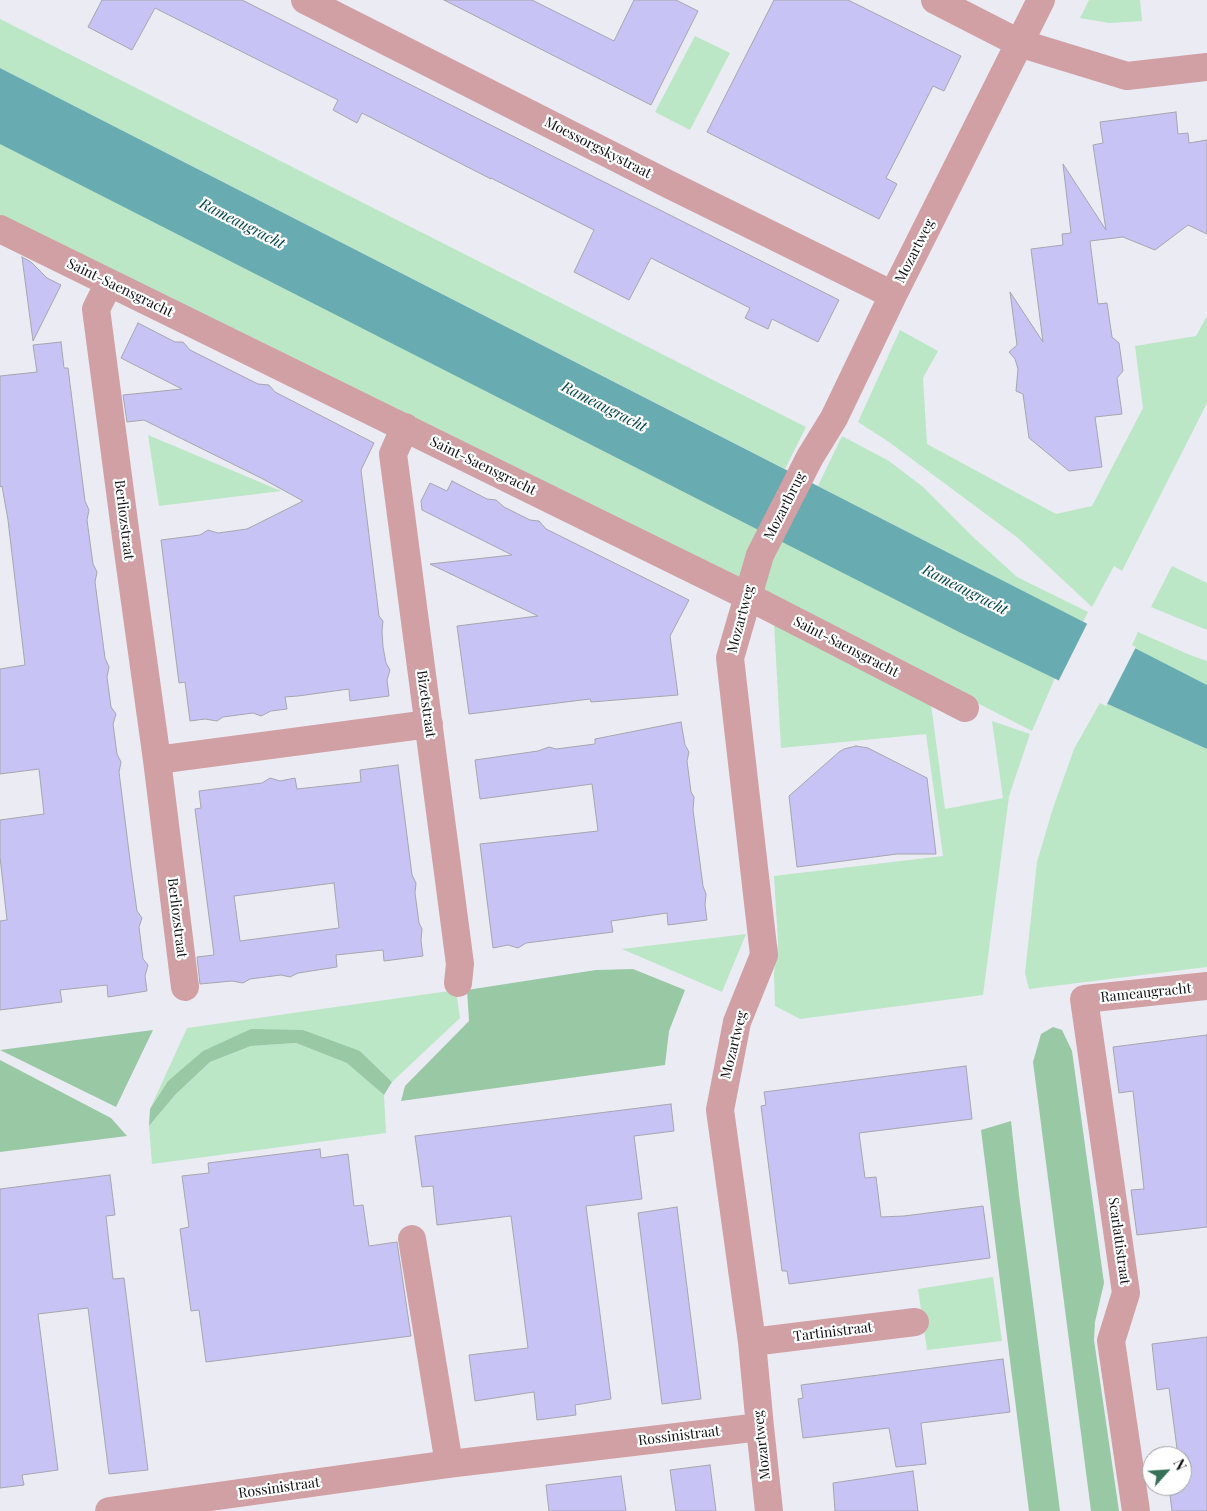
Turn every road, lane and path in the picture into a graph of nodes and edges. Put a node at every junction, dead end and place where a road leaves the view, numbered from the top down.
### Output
1 (305, 0) edge
2 (935, 0) edge
3 (1041, 0) edge
4 (1018, 43) junction
5 (1207, 67) edge
6 (0, 229) edge
7 (109, 283) junction
8 (893, 296) junction
9 (404, 427) junction
10 (810, 457) joint
11 (760, 555) joint
12 (747, 596) junction
13 (964, 708) dead end
14 (429, 724) junction
15 (157, 760) junction
16 (458, 983) dead end
17 (185, 986) dead end
18 (1207, 986) edge
19 (1084, 999) joint
20 (412, 1239) dead end
21 (914, 1322) dead end
22 (752, 1342) junction
23 (760, 1427) junction
24 (449, 1464) junction
25 (109, 1511) edge
26 (769, 1511) edge
27 (1136, 1511) edge

1 - 8 street, Moessorgskystraat
2 - 4 street
3 - 4 street, Mozartweg
4 - 5 street
4 - 8 street, Mozartweg
6 - 7 street, Saint-Saensgracht
7 - 9 street, Saint-Saensgracht
7 - 15 street, Berliozstraat
8 - 10 street, Mozartweg
9 - 12 street, Saint-Saensgracht
9 - 14 street, Bizetstraat
10 - 11 street, Mozartbrug
11 - 12 street, Mozartweg
12 - 13 street, Saint-Saensgracht
12 - 22 street, Mozartweg
14 - 15 street
14 - 16 street, Bizetstraat
15 - 17 street, Berliozstraat
18 - 19 street, Rameaugracht
19 - 27 street, Scarlattistraat
20 - 24 street
21 - 22 street, Tartinistraat
22 - 23 street, Mozartweg
23 - 24 street, Rossinistraat
23 - 26 street, Mozartweg
24 - 25 street, Rossinistraat

